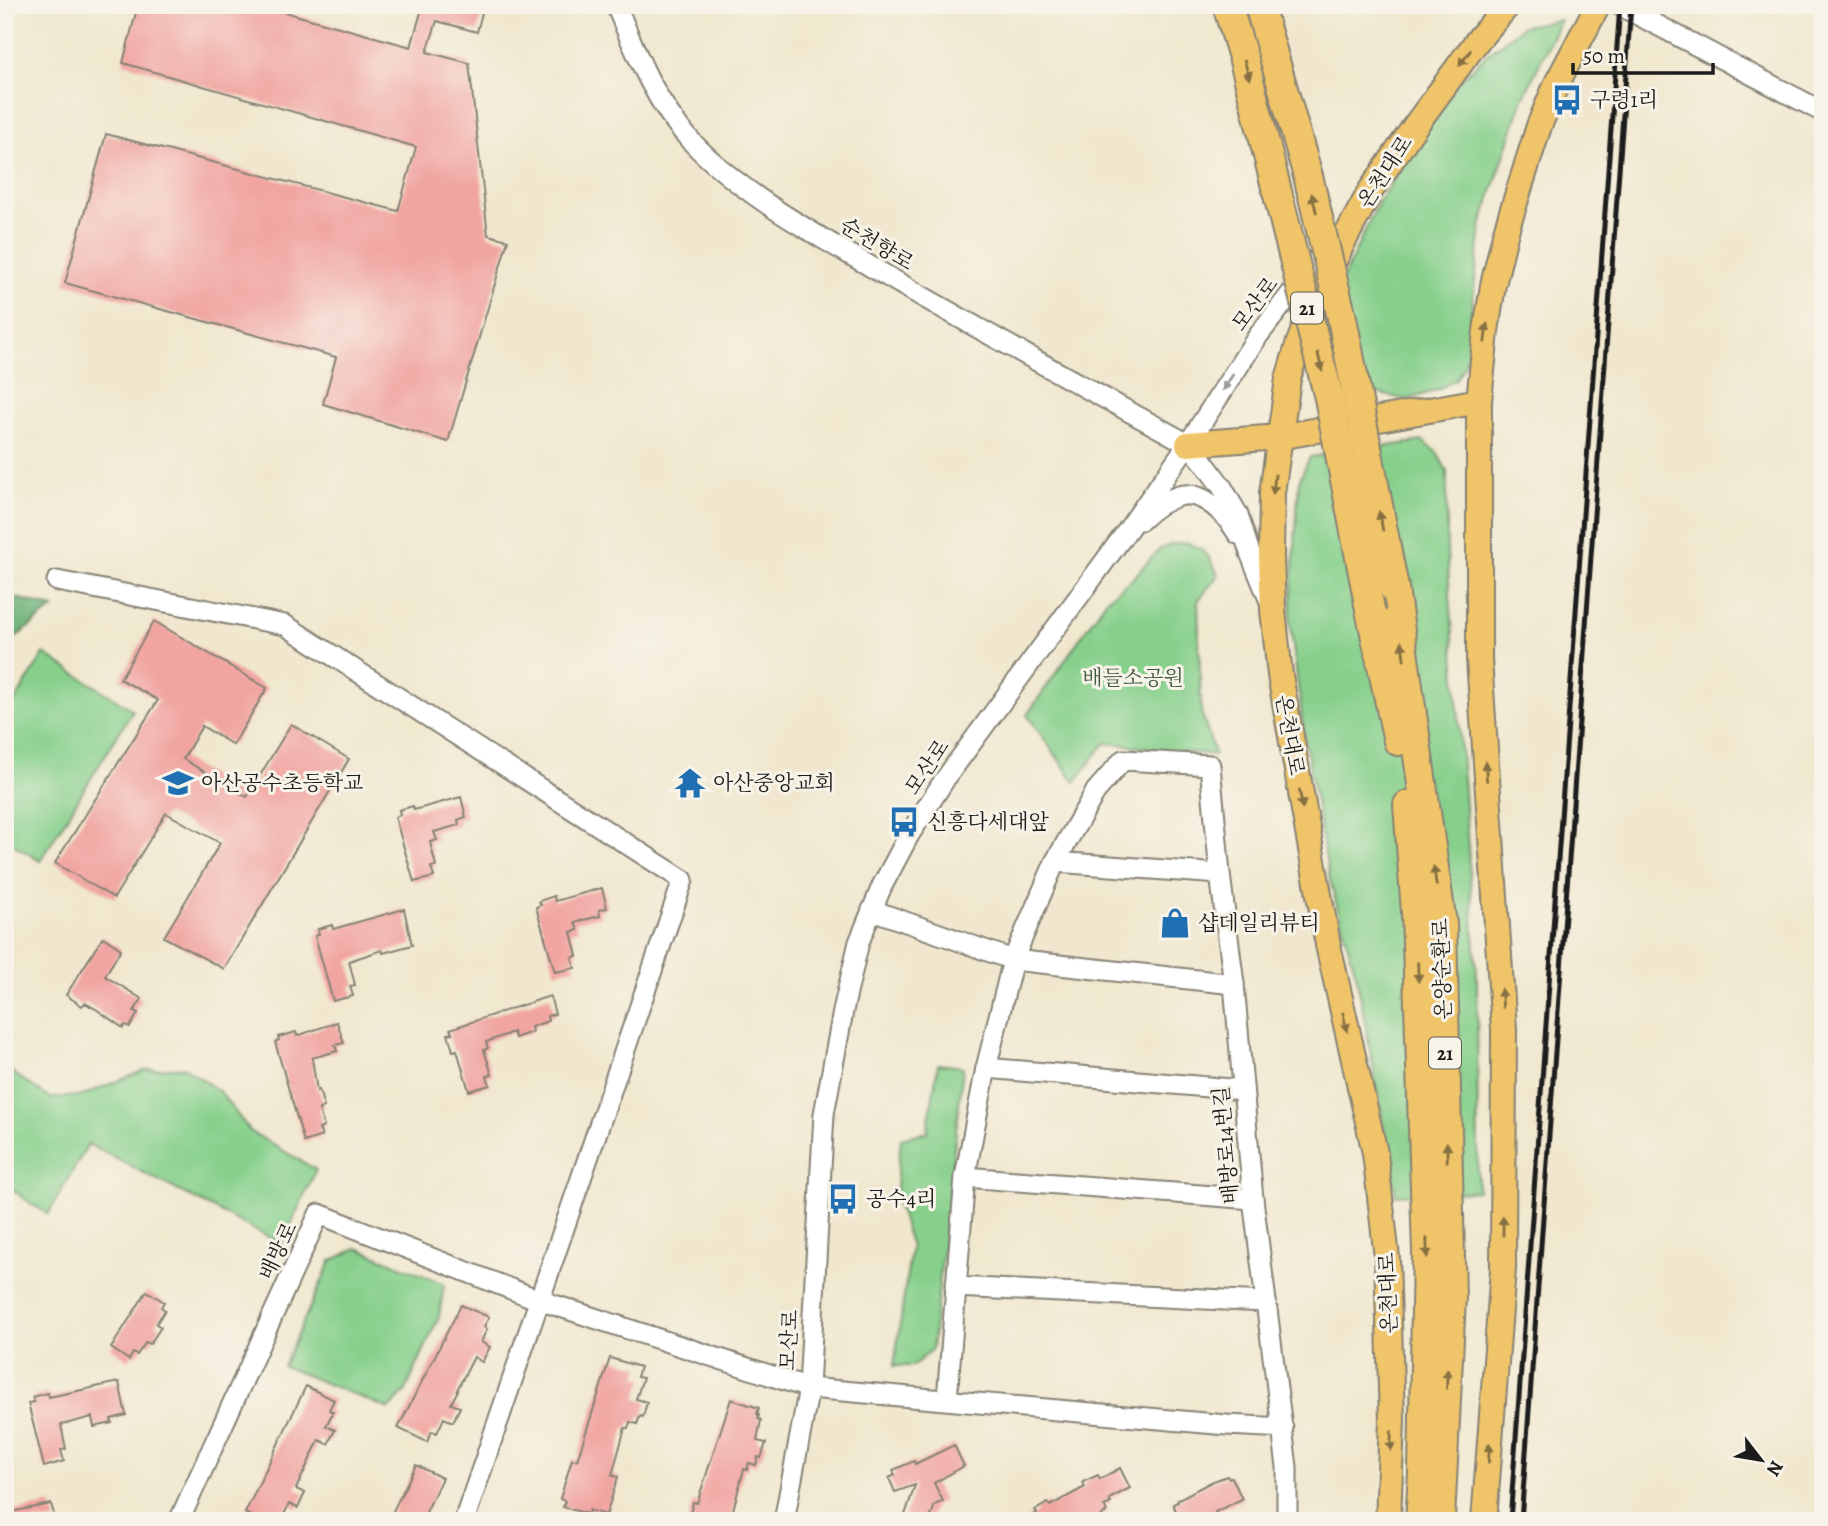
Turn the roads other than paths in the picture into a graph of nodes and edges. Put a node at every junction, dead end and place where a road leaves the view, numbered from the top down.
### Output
1 (616, 5) edge
2 (1227, 5) edge
3 (1259, 5) edge
4 (1508, 5) edge
5 (1598, 5) edge
6 (1619, 5) edge
7 (1823, 112) edge
8 (1371, 190) junction
9 (1479, 401) junction
10 (1279, 437) junction
11 (1188, 444) junction
12 (1124, 535) junction
13 (1250, 553) junction
14 (57, 581) dead end
15 (1273, 610) junction
16 (1055, 862) junction
17 (1220, 874) junction
18 (872, 910) junction
19 (1013, 960) junction
20 (1234, 984) junction
21 (986, 1068) junction
22 (1243, 1090) junction
23 (965, 1177) junction
24 (1253, 1199) junction
25 (956, 1287) junction
26 (539, 1300) junction
27 (1266, 1302) junction
28 (809, 1388) junction
29 (947, 1399) junction
30 (1283, 1427) junction
31 (179, 1521) edge
32 (464, 1521) edge
33 (784, 1521) edge
34 (1287, 1521) edge
35 (1388, 1521) edge
36 (1420, 1521) edge
37 (1440, 1521) edge
38 (1484, 1521) edge

1 - 11 street, 순천향로
2 -> 36 highway, 온양순환로 / 21, bridge
37 -> 3 highway, 온양순환로 / 21, bridge
4 -> 8 main road, 온천대로
9 -> 5 main road
6 - 7 street
8 - 10 main road, 온천대로
8 -> 11 street, 모산로
9 - 10 main road
38 -> 9 main road
10 - 11 main road
10 -> 15 main road, 온천대로
11 - 12 street, 모산로
11 - 13 street
12 - 13 street
12 - 18 street, 모산로
13 - 15 street
14 - 26 street
15 -> 35 main road, 온천대로
16 - 17 street
16 - 17 street, 배방로14번길
16 - 19 street
17 - 20 street, 배방로14번길
18 - 19 street
18 - 28 street, 모산로
19 - 20 street
19 - 21 street
20 - 22 street, 배방로14번길
21 - 22 street
21 - 23 street
22 - 24 street, 배방로14번길
23 - 24 street
23 - 25 street
24 - 27 street, 배방로14번길
25 - 27 street
25 - 29 street
26 - 28 street
26 - 31 street, 배방로
26 - 32 street
27 - 30 street, 배방로14번길
28 - 29 street
28 - 33 street, 모산로
29 - 30 street
30 - 34 street, 배방로14번길

